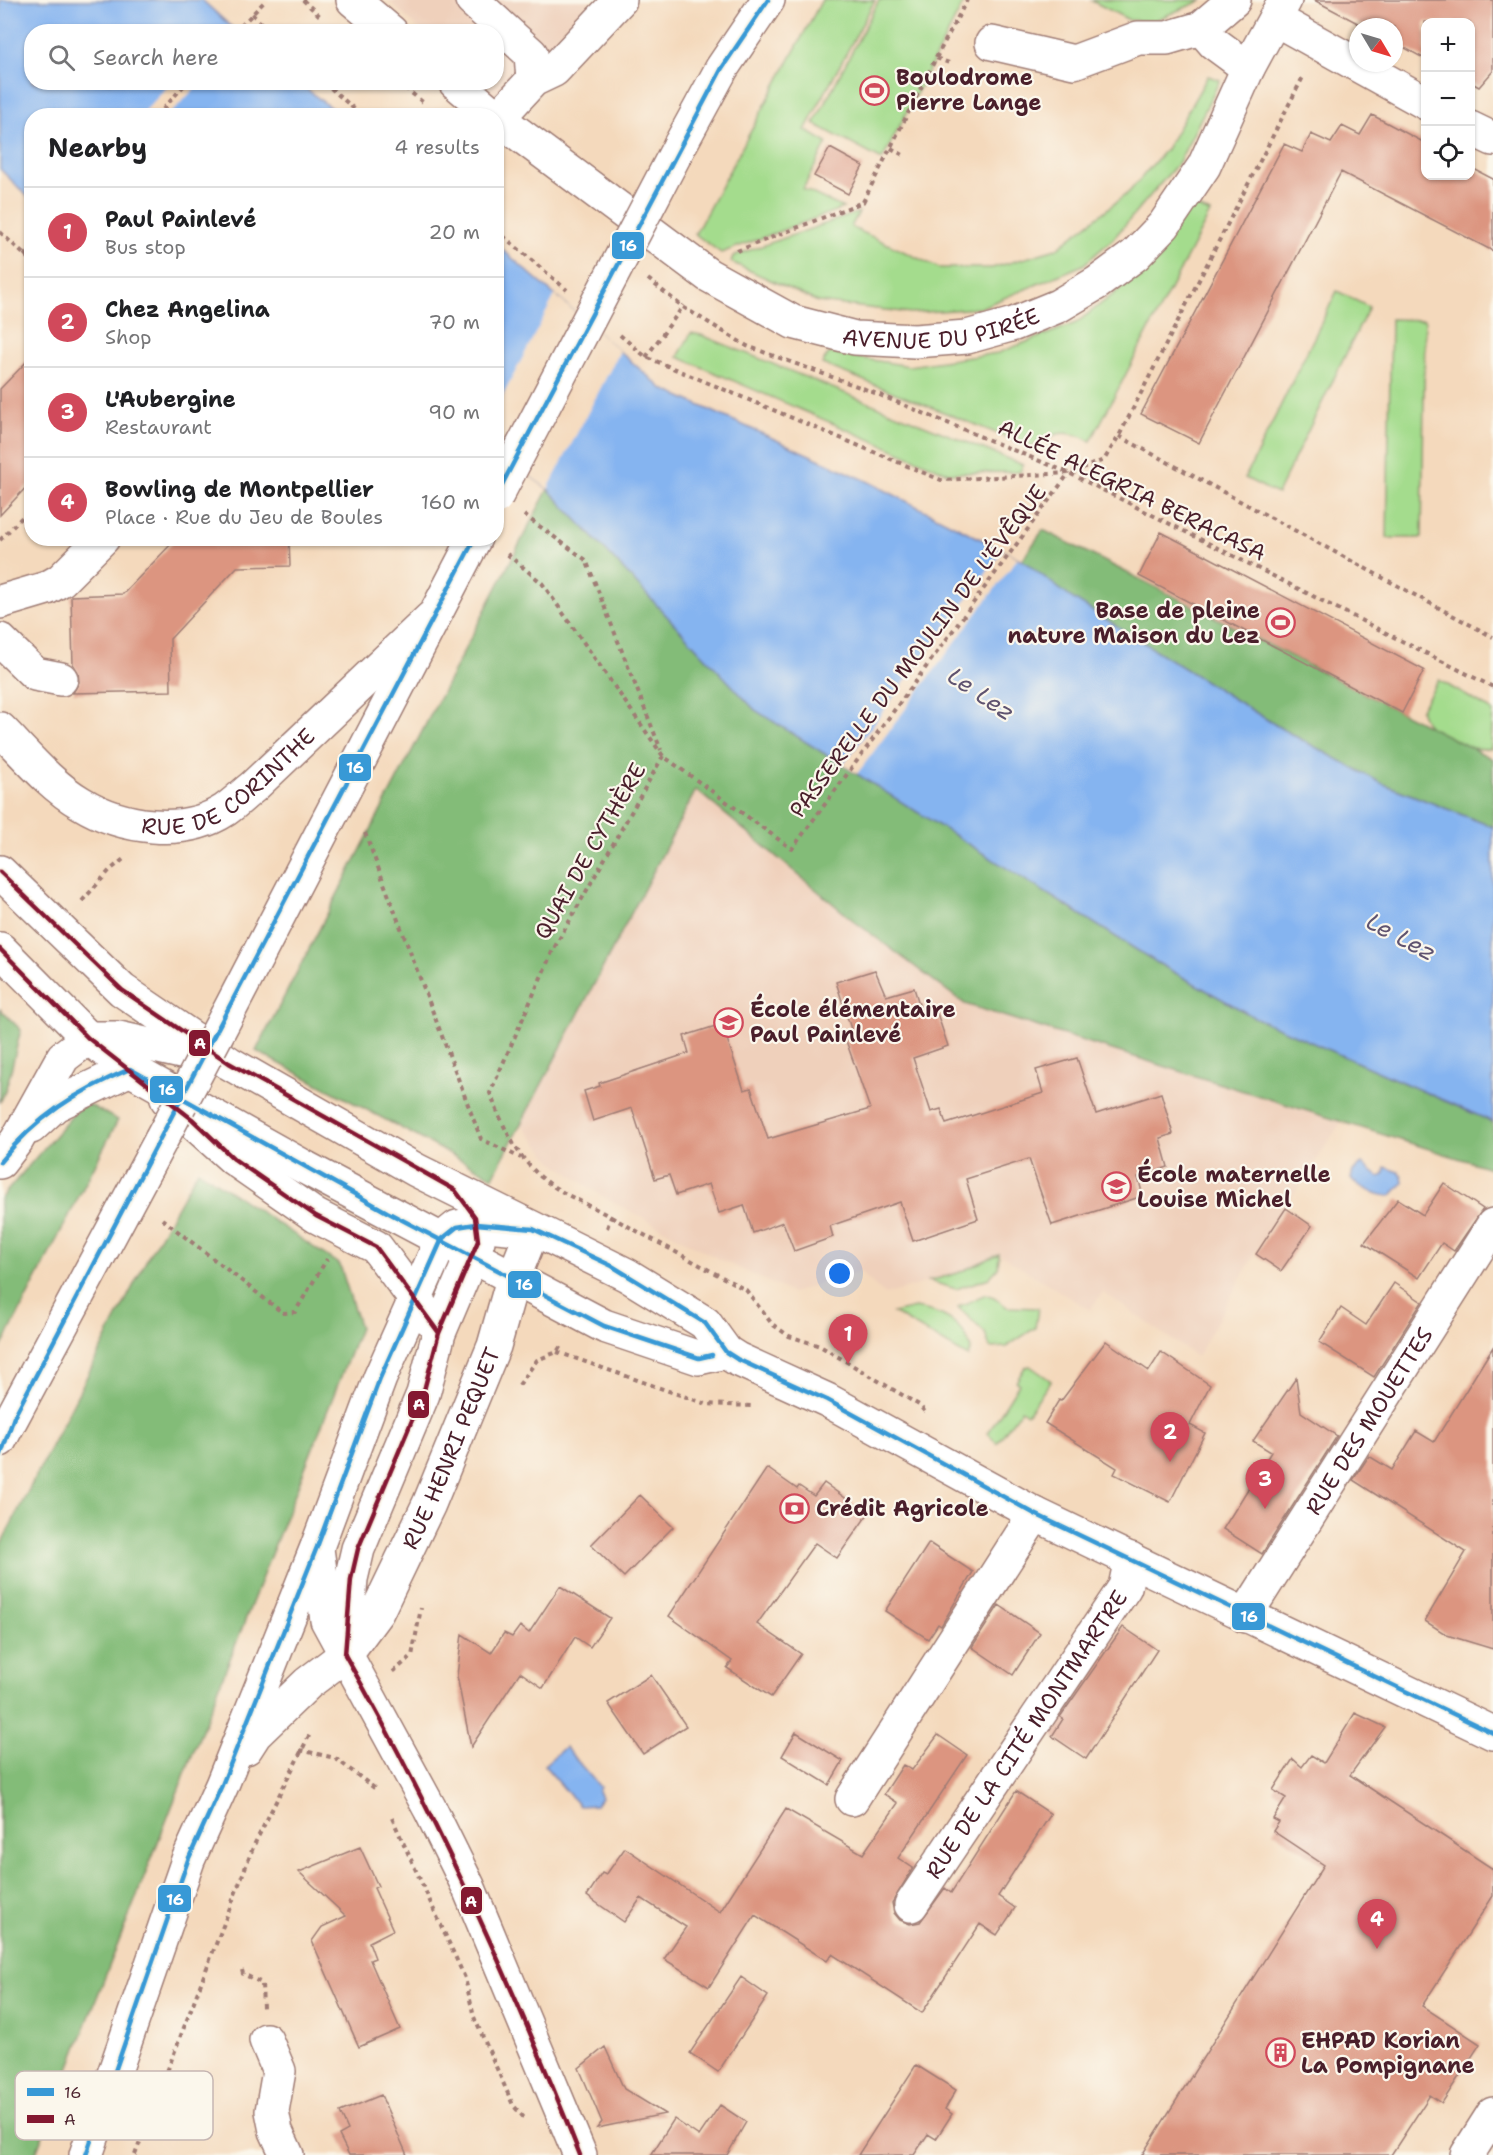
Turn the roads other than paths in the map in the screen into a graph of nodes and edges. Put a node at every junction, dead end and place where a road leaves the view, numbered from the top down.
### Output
1 (352, 0) edge
2 (472, 0) edge
3 (620, 0) edge
4 (751, 0) edge
5 (768, 0) edge
6 (1234, 0) edge
7 (1280, 10) edge
8 (381, 24) edge
9 (493, 24) edge
10 (1201, 28) junction
11 (504, 36) edge
12 (992, 43) dead end
13 (532, 67) junction
14 (722, 68) junction
15 (1248, 68) junction
16 (464, 90) edge
17 (1421, 100) edge
18 (485, 108) edge
19 (502, 108) edge
20 (504, 123) edge
21 (1475, 130) edge
22 (1493, 139) edge
23 (506, 503) edge
24 (96, 546) edge
25 (471, 546) edge
26 (0, 602) edge
27 (437, 612) junction
28 (0, 640) edge
29 (61, 679) dead end
30 (0, 729) edge
31 (0, 872) edge
32 (0, 949) edge
33 (88, 1038) junction
34 (229, 1063) junction
35 (130, 1069) junction
36 (8, 1151) edge
37 (455, 1190) junction
38 (1493, 1225) edge
39 (533, 1229) junction
40 (442, 1239) junction
41 (474, 1240) junction
42 (513, 1280) junction
43 (417, 1300) junction
44 (439, 1333) junction
45 (726, 1352) junction
46 (7, 1428) edge
47 (0, 1457) edge
48 (1035, 1514) junction
49 (317, 1547) junction
50 (1131, 1559) junction
51 (1245, 1616) junction
52 (345, 1655) junction
53 (1493, 1733) edge
54 (222, 1785) junction
55 (852, 1799) dead end
56 (911, 1905) dead end
57 (266, 2040) road end
58 (115, 2071) edge
59 (1493, 2114) edge
60 (91, 2140) edge
61 (86, 2155) edge
62 (287, 2155) edge
63 (580, 2155) edge
64 (1467, 2155) edge

1 - 8 main road
2 - 9 main road
3 - 13 main road
4 - 14 main road
5 - 14 main road
6 - 10 main road
7 - 15 main road, AVENUE DU PIRÉE
7 - 17 main road
10 - 12 main road
10 - 15 main road
11 - 13 main road
13 - 19 main road
14 - 23 main road, bridge
15 - 20 main road, AVENUE DU PIRÉE
16 - 18 main road, AVENUE DU PIRÉE
21 - 22 main road
24 - 26 main road
25 - 27 main road
27 - 30 main road, RUE DE CORINTHE
27 - 46 main road, bridge
28 - 29 main road
31 - 34 main road
32 - 33 main road
33 - 34 main road
33 - 35 main road
33 - 36 main road
34 - 37 main road
35 - 36 main road
35 - 40 main road
35 - 43 main road
37 - 39 main road
37 - 41 main road
38 - 51 main road, RUE DES MOUETTES
39 - 41 main road
39 - 42 main road, RUE HENRI PEQUET
39 - 45 main road
40 - 41 main road
40 - 43 main road, RUE HENRI PEQUET
41 - 42 main road
41 - 44 main road
42 - 45 main road
42 - 52 main road, RUE HENRI PEQUET
43 - 44 main road
43 - 49 main road, RUE HENRI PEQUET
44 - 52 main road
45 - 48 main road
46 - 47 main road
48 - 50 main road
48 - 55 main road
49 - 52 main road, RUE HENRI PEQUET
49 - 54 main road, RUE HENRI PEQUET
50 - 51 main road
50 - 56 main road, RUE DE LA CITÉ MONTMARTRE
51 - 53 main road
52 - 54 main road, RUE HENRI PEQUET
52 - 63 main road
54 - 58 main road, RUE HENRI PEQUET
57 - 62 main road
59 - 64 main road
60 - 61 main road, RUE HENRI PEQUET

